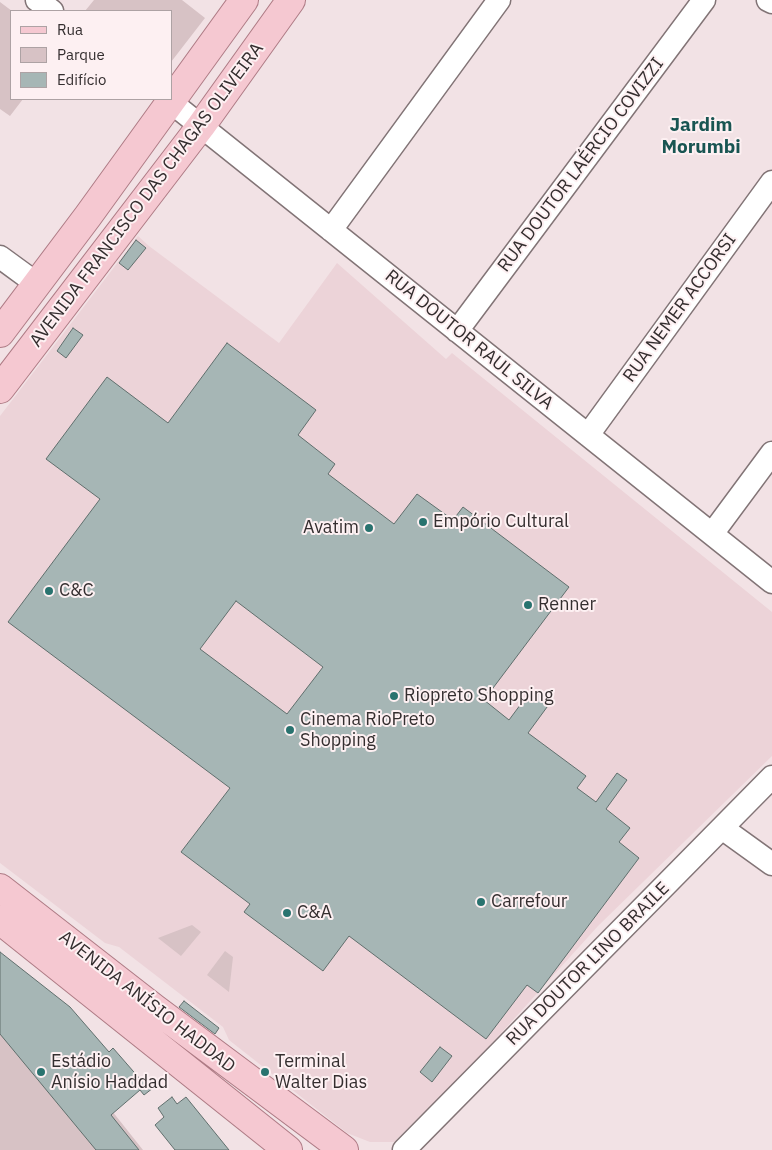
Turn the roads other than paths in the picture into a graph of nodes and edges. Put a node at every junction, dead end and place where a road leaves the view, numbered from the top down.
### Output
1 (37, 0) edge
2 (244, 0) edge
3 (291, 0) edge
4 (499, 0) edge
5 (704, 0) edge
6 (768, 0) edge
7 (772, 2) edge
8 (51, 10) edge
9 (172, 95) edge
10 (168, 100) edge
11 (201, 126) junction
12 (772, 182) edge
13 (88, 216) junction
14 (331, 230) junction
15 (116, 237) junction
16 (0, 257) edge
17 (37, 284) junction
18 (65, 305) junction
19 (457, 331) junction
20 (0, 333) edge
21 (0, 389) edge
22 (588, 435) junction
23 (772, 453) edge
24 (712, 534) junction
25 (772, 582) edge
26 (772, 778) edge
27 (722, 828) junction
28 (772, 864) edge
29 (0, 889) edge
30 (0, 920) edge
31 (288, 1150) edge
32 (344, 1150) edge
33 (404, 1150) edge

1 - 8 street
2 - 9 main road, AVENIDA FRANCISCO DAS CHAGAS OLIVEIRA
3 - 11 main road, AVENIDA FRANCISCO DAS CHAGAS OLIVEIRA
4 - 14 street
5 - 19 street, RUA DOUTOR LAÉRCIO COVIZZI
6 - 7 street
10 - 11 street, RUA DOUTOR RAUL SILVA
10 - 13 main road, AVENIDA FRANCISCO DAS CHAGAS OLIVEIRA
11 - 14 street, RUA DOUTOR RAUL SILVA
11 - 15 main road, AVENIDA FRANCISCO DAS CHAGAS OLIVEIRA
12 - 22 street, RUA NEMER ACCORSI
13 - 15 main road
13 - 17 main road, AVENIDA FRANCISCO DAS CHAGAS OLIVEIRA
14 - 19 street, RUA DOUTOR RAUL SILVA
15 - 18 main road, AVENIDA FRANCISCO DAS CHAGAS OLIVEIRA
16 - 17 street
17 - 18 main road
17 - 20 main road, AVENIDA FRANCISCO DAS CHAGAS OLIVEIRA
18 - 21 main road, AVENIDA FRANCISCO DAS CHAGAS OLIVEIRA
19 - 22 street, RUA DOUTOR RAUL SILVA
22 - 24 street, RUA DOUTOR RAUL SILVA
23 - 24 street
24 - 25 street, RUA DOUTOR RAUL SILVA
26 - 27 street, RUA DOUTOR LINO BRAILE
27 - 28 street
27 - 33 street, RUA DOUTOR LINO BRAILE
29 - 32 main road, AVENIDA ANÍSIO HADDAD
30 - 31 main road, AVENIDA ANÍSIO HADDAD

